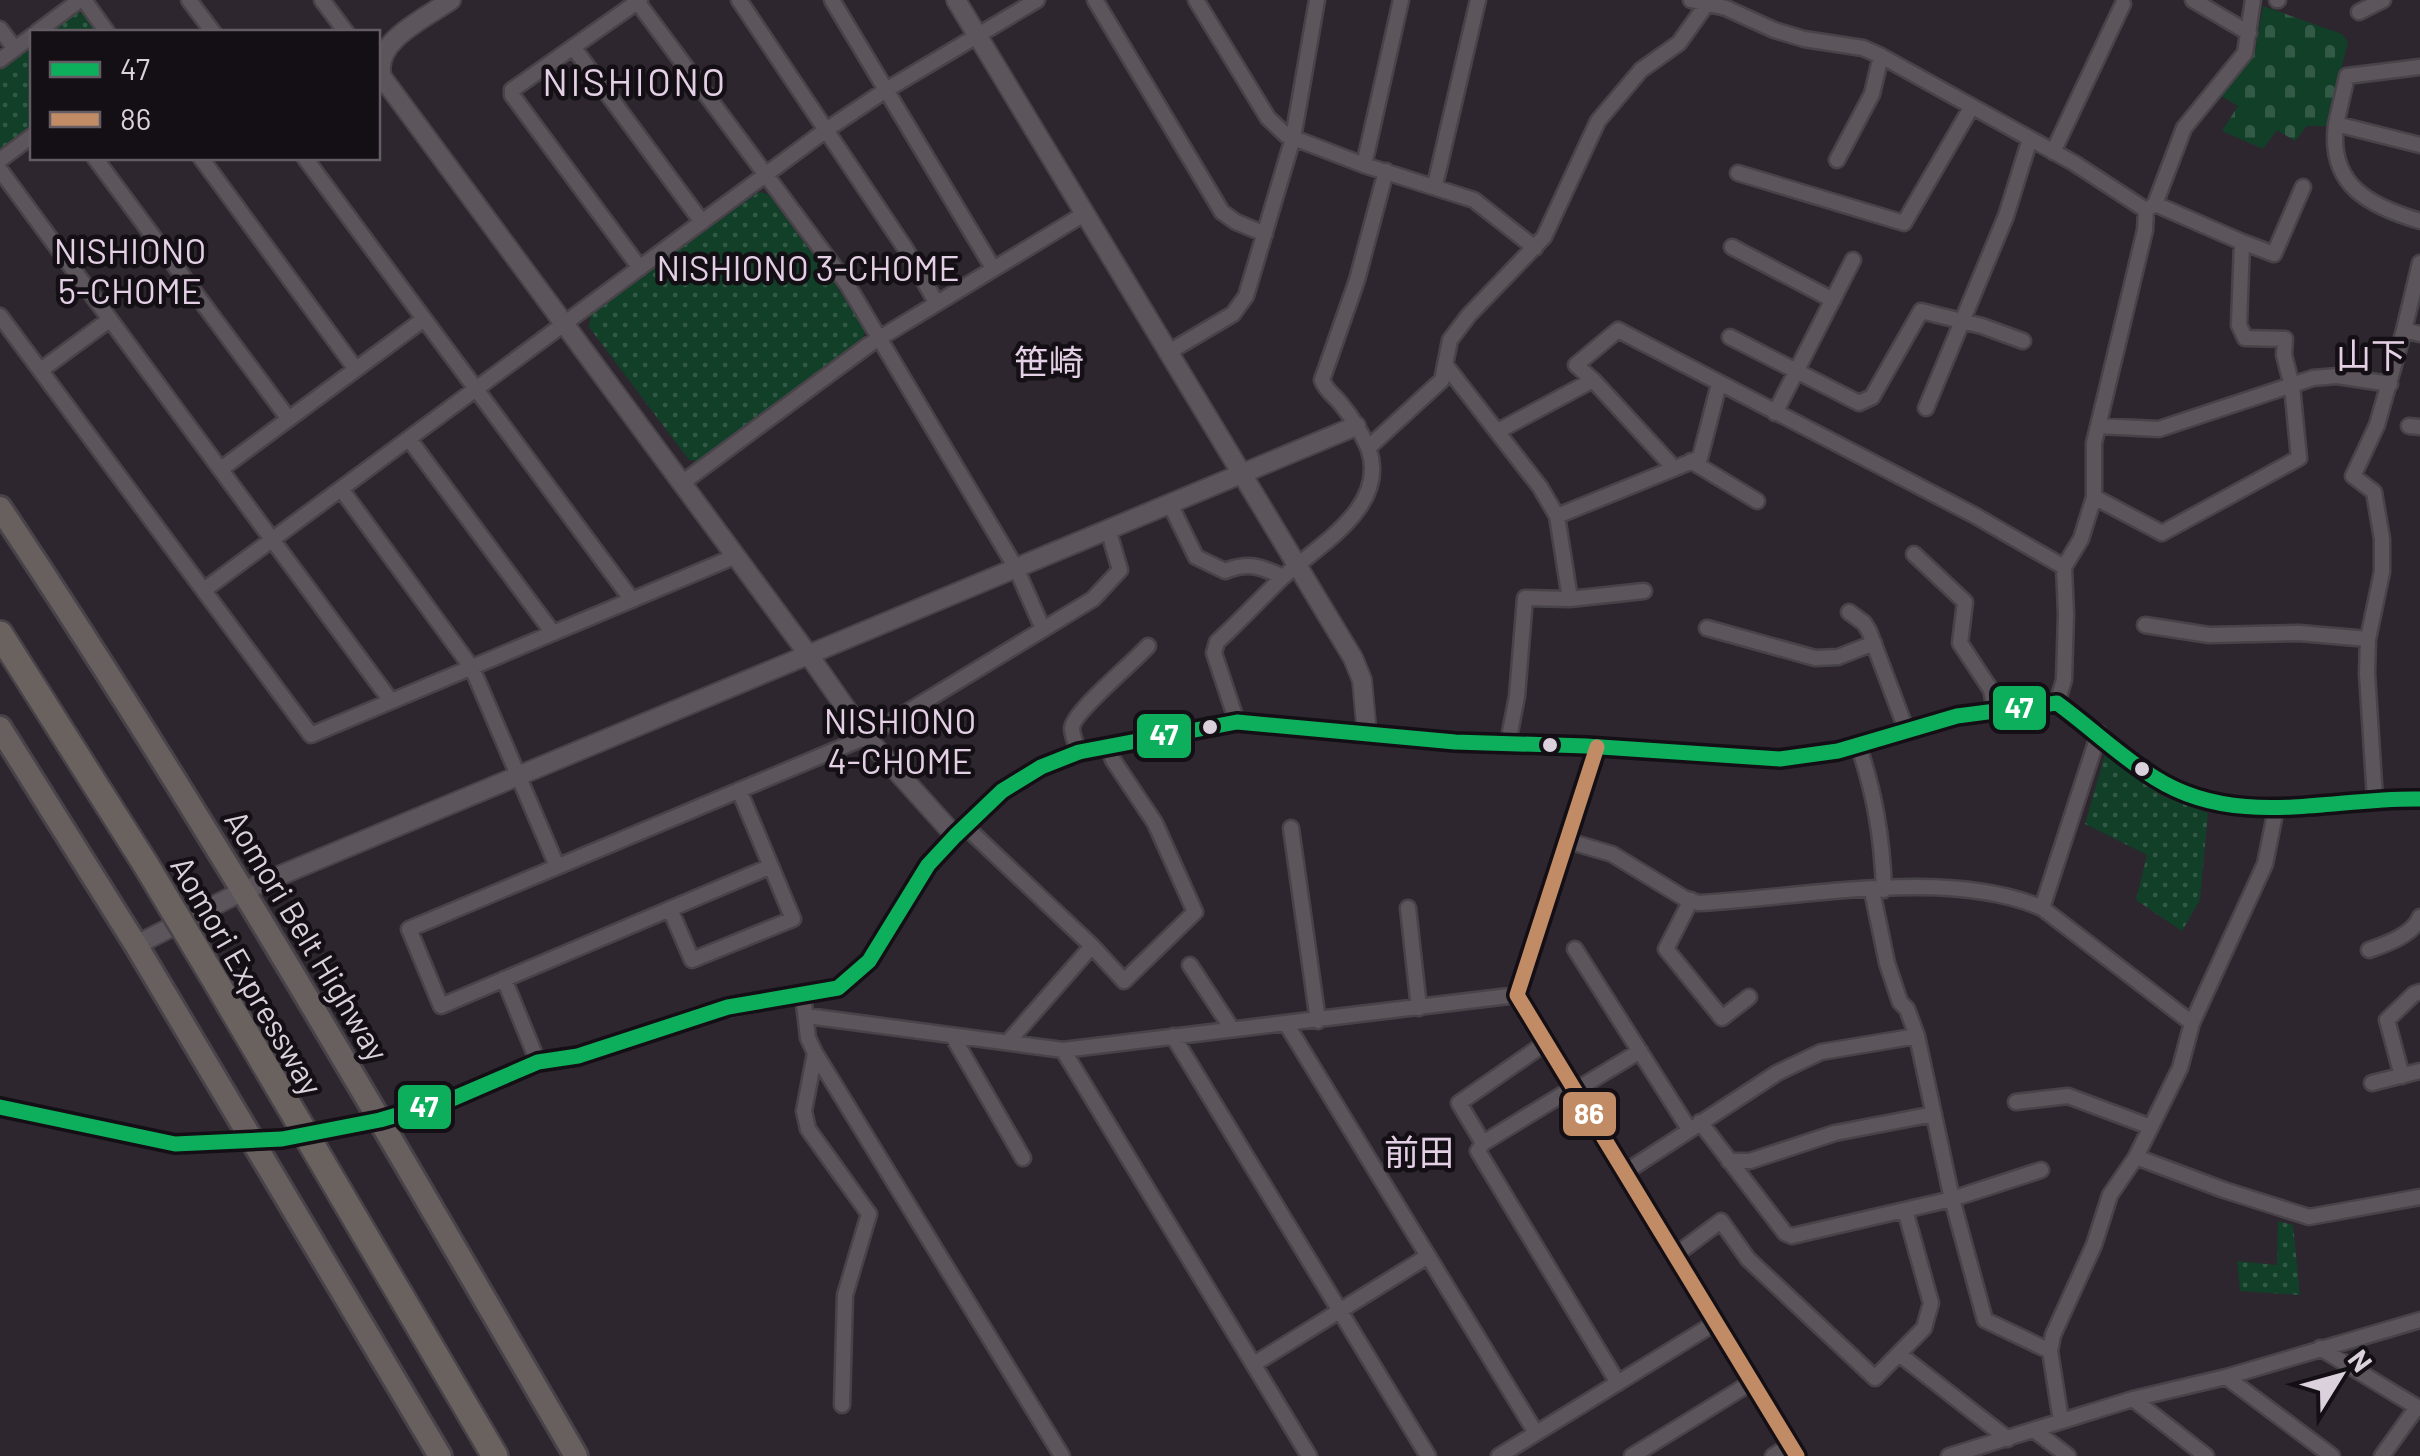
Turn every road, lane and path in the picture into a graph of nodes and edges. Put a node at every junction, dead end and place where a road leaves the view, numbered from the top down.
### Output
1 (82, 0) edge
2 (189, 0) edge
3 (322, 0) edge
4 (451, 0) edge
5 (739, 0) edge
6 (832, 0) edge
7 (956, 0) edge
8 (1036, 0) edge
9 (1095, 0) edge
10 (1196, 0) edge
11 (1318, 0) edge
12 (1401, 0) edge
13 (1478, 0) edge
14 (2193, 0) edge
15 (2254, 0) edge
16 (2383, 0) edge
17 (638, 1) edge
18 (1699, 2) edge
19 (1732, 4) edge
20 (2123, 4) dead end
21 (2359, 12) dead end
22 (0, 29) edge
23 (41, 30) edge
24 (105, 30) edge
25 (212, 30) edge
26 (344, 30) edge
27 (2249, 32) junction
28 (978, 36) junction
29 (30, 38) edge
30 (573, 47) junction
31 (15, 49) junction
32 (1881, 56) junction
33 (380, 57) edge
34 (0, 60) edge
35 (2420, 66) edge
36 (380, 69) edge
37 (886, 90) junction
38 (1972, 108) junction
39 (2336, 124) junction
40 (826, 130) junction
41 (30, 138) edge
42 (1292, 138) junction
43 (2030, 140) junction
44 (2420, 145) edge
45 (2053, 152) junction
46 (0, 160) edge
47 (96, 160) edge
48 (206, 160) edge
49 (306, 160) edge
50 (1837, 160) dead end
51 (1364, 165) junction
52 (0, 170) edge
53 (1386, 171) junction
54 (1738, 173) dead end
55 (766, 174) junction
56 (1435, 185) junction
57 (2303, 187) dead end
58 (2150, 207) junction
59 (1084, 214) junction
60 (2420, 221) edge
61 (702, 222) junction
62 (1265, 234) junction
63 (2242, 242) junction
64 (1732, 247) dead end
65 (1535, 248) junction
66 (1852, 260) dead end
67 (2420, 263) edge
68 (640, 268) junction
69 (993, 268) junction
70 (1832, 300) junction
71 (936, 302) junction
72 (0, 316) edge
73 (424, 319) junction
74 (109, 320) junction
75 (1964, 322) junction
76 (563, 326) junction
77 (2404, 330) junction
78 (2420, 334) edge
79 (880, 337) junction
80 (1730, 337) dead end
81 (2023, 340) dead end
82 (1167, 353) junction
83 (1446, 367) junction
84 (356, 368) junction
85 (42, 370) junction
86 (1796, 372) junction
87 (1593, 380) junction
88 (1719, 384) junction
89 (2390, 384) junction
90 (2292, 386) junction
91 (477, 388) junction
92 (1926, 408) dead end
93 (1774, 414) junction
94 (288, 418) junction
95 (1356, 426) junction
96 (2098, 426) junction
97 (1498, 431) junction
98 (409, 439) junction
99 (1368, 448) junction
100 (1691, 461) junction
101 (1674, 468) junction
102 (221, 469) junction
103 (1240, 474) junction
104 (682, 483) junction
105 (341, 489) junction
106 (2094, 497) junction
107 (1757, 501) dead end
108 (1170, 504) junction
109 (0, 508) edge
110 (1557, 516) junction
111 (1108, 529) junction
112 (272, 540) junction
113 (1914, 554) dead end
114 (736, 556) junction
115 (2064, 566) junction
116 (1016, 568) junction
117 (1290, 571) junction
118 (204, 590) junction
119 (1644, 591) dead end
120 (1570, 599) junction
121 (632, 600) junction
122 (1849, 612) dead end
123 (2145, 624) dead end
124 (1707, 628) dead end
125 (1042, 630) junction
126 (552, 633) junction
127 (0, 634) edge
128 (2368, 639) junction
129 (1874, 643) junction
130 (1148, 646) dead end
131 (808, 654) junction
132 (472, 668) junction
133 (392, 701) junction
134 (2057, 703) junction
135 (1995, 710) junction
136 (1237, 722) junction
137 (0, 728) edge
138 (1906, 729) junction
139 (1367, 734) junction
140 (2099, 734) junction
141 (866, 737) junction
142 (1508, 743) junction
143 (1858, 744) junction
144 (1108, 746) junction
145 (1598, 747) junction
146 (1079, 752) junction
147 (519, 776) junction
148 (740, 790) junction
149 (2375, 798) junction
150 (2420, 799) edge
151 (2276, 809) junction
152 (1291, 828) dead end
153 (960, 831) junction
154 (1568, 841) junction
155 (556, 866) junction
156 (769, 867) junction
157 (245, 890) junction
158 (1878, 890) junction
159 (1691, 900) junction
160 (1408, 908) dead end
161 (2042, 908) junction
162 (670, 909) junction
163 (2420, 917) edge
164 (136, 946) junction
165 (1092, 946) junction
166 (1575, 949) dead end
167 (2369, 950) dead end
168 (1190, 965) dead end
169 (504, 979) junction
170 (2420, 992) edge
171 (803, 995) junction
172 (1517, 995) junction
173 (1749, 997) dead end
174 (1419, 1008) junction
175 (806, 1016) junction
176 (1318, 1022) junction
177 (2192, 1023) junction
178 (1288, 1024) junction
179 (1232, 1028) junction
180 (953, 1036) junction
181 (1173, 1036) junction
182 (1917, 1036) junction
183 (1008, 1042) junction
184 (1544, 1044) junction
185 (1063, 1050) junction
186 (1640, 1051) junction
187 (815, 1053) junction
188 (538, 1062) junction
189 (2420, 1071) edge
190 (2402, 1076) junction
191 (2372, 1083) dead end
192 (1574, 1089) junction
193 (2016, 1102) dead end
194 (0, 1107) edge
195 (1934, 1114) junction
196 (380, 1120) junction
197 (1695, 1126) junction
198 (2151, 1127) junction
199 (328, 1130) dead end
200 (282, 1139) dead end
201 (252, 1142) junction
202 (1483, 1143) junction
203 (2136, 1157) junction
204 (1023, 1158) dead end
205 (1729, 1162) junction
206 (2041, 1170) dead end
207 (1624, 1173) junction
208 (2420, 1197) edge
209 (1952, 1199) junction
210 (1906, 1210) junction
211 (1428, 1256) junction
212 (1674, 1256) junction
213 (1340, 1310) junction
214 (2420, 1320) edge
215 (1715, 1323) junction
216 (2320, 1348) junction
217 (2050, 1351) junction
218 (1899, 1354) junction
219 (1254, 1364) junction
220 (2226, 1377) junction
221 (1752, 1382) junction
222 (1618, 1383) junction
223 (2133, 1398) junction
224 (842, 1404) dead end
225 (2418, 1408) edge
226 (2061, 1421) junction
227 (2034, 1430) junction
228 (1536, 1433) junction
229 (2008, 1439) junction
230 (1794, 1450) edge
231 (440, 1456) edge
232 (495, 1456) edge
233 (576, 1456) edge
234 (1062, 1456) edge
235 (1310, 1456) edge
236 (1428, 1456) edge
237 (1499, 1456) edge
238 (1632, 1456) edge
239 (1773, 1456) edge
240 (1949, 1456) edge
241 (2068, 1456) edge
242 (2206, 1456) edge
243 (2332, 1456) edge
244 (2382, 1456) edge

1 - 23 street
1 - 24 street
2 - 25 street
3 - 26 street
4 - 33 street
5 - 40 street
6 - 37 street
7 - 28 street
8 - 28 street
9 - 62 street
10 - 42 street
11 - 42 street
12 - 51 street
13 - 56 street
14 - 27 street
15 - 27 street
16 - 21 street
17 - 30 street
17 - 55 street
18 - 19 street
18 - 65 street
19 - 32 street
20 - 45 street
22 - 31 street
27 - 58 street
28 - 37 street
28 - 59 street
29 - 31 street
30 - 61 street
30 - 68 street
31 - 34 street
32 - 38 street
32 - 50 street
35 - 39 street
36 - 76 street
37 - 40 street
37 - 69 street
38 - 43 street
38 - 54 street
39 - 44 street
39 - 60 street
40 - 55 street
40 - 71 street
41 - 46 street
42 - 51 street
42 - 62 street
43 - 45 street
43 - 75 street
45 - 58 street
47 - 94 street
48 - 84 street
49 - 73 street
51 - 53 street
52 - 74 street
53 - 56 street
53 - 95 street
55 - 61 street
55 - 79 street
56 - 65 street
57 - 63 street
58 - 63 street
58 - 96 street
59 - 69 street
59 - 82 street
61 - 68 street
62 - 82 street
63 - 90 street
64 - 70 street
65 - 83 street
66 - 70 street
67 - 77 street
68 - 76 street
69 - 71 street
70 - 86 street
71 - 79 street
72 - 85 street
73 - 84 street
73 - 91 street
74 - 85 street
74 - 102 street
75 - 81 street
75 - 86 street
75 - 92 street
76 - 91 street
76 - 104 street
77 - 78 street
77 - 89 street
79 - 104 street
79 - 116 street
80 - 86 street
82 - 103 street
83 - 97 street
83 - 99 street
84 - 94 street
85 - 118 street
86 - 93 street
87 - 88 street
87 - 97 street
87 - 101 street
88 - 93 street
88 - 100 street
89 - 90 street
89 - 128 street
90 - 96 street
90 - 106 street
91 - 98 street
91 - 121 street
93 - 115 street
94 - 102 street
95 - 99 street
95 - 103 street
96 - 106 street
97 - 110 street
98 - 105 street
98 - 126 street
99 - 117 street
100 - 101 street
100 - 107 street
101 - 110 street
102 - 112 street
103 - 108 street
103 - 117 street
104 - 114 street
105 - 112 street
105 - 132 street
106 - 115 street
108 - 111 street
108 - 117 street
109 - 157 highway, Aomori Belt Highway
110 - 120 street
111 - 116 street
111 - 125 street
112 - 118 street
112 - 133 street
113 - 135 street
114 - 121 street
114 - 131 street
115 - 134 street
116 - 125 street
116 - 131 street
117 - 136 street
117 - 139 street
118 - 133 street
119 - 120 street
120 - 142 street
121 - 126 street
122 - 129 street
123 - 128 street
124 - 129 street
125 - 141 street
126 - 132 street
127 - 232 highway, Aomori Expressway, bridge
128 - 149 street
129 - 138 street
130 - 146 street
131 - 141 street
131 - 147 street
132 - 133 street
132 - 147 street
134 - 135 street
134 - 140 street
135 - 138 street
136 - 139 street
136 - 144 street
137 - 164 highway
138 - 143 street
139 - 142 street
140 - 151 street
140 - 161 street
141 - 148 street
141 - 153 street
142 - 145 street
143 - 145 street
143 - 158 street
144 - 146 street
144 - 165 street
145 - 154 street
146 - 153 street
147 - 155 street
147 - 157 street
148 - 155 street
148 - 156 street
149 - 150 street
149 - 151 street
151 - 177 street
152 - 176 street
153 - 165 street
153 - 171 street
154 - 159 street
154 - 172 street
155 - 169 street
156 - 162 street
156 - 162 street
157 - 164 street
157 - 196 highway, Aomori Belt Highway
158 - 159 street
158 - 161 street
158 - 182 street
159 - 173 street
160 - 174 street
161 - 177 street
162 - 169 street
163 - 167 street
164 - 201 highway
165 - 183 street
166 - 186 street
168 - 179 street
169 - 188 street
170 - 190 street
171 - 175 street
171 - 188 street
172 - 174 street
172 - 184 street
174 - 176 street
175 - 180 street
175 - 187 street
176 - 178 street
177 - 198 street
178 - 179 street
178 - 211 street
179 - 181 street
180 - 183 street
180 - 204 street
181 - 185 street
181 - 213 street
182 - 195 street
182 - 197 street
183 - 185 street
184 - 192 street
184 - 202 street
185 - 219 street
186 - 192 street
186 - 197 street
187 - 224 street
187 - 234 street
188 - 196 street
189 - 190 street
190 - 191 street
192 - 202 street
192 - 207 street
193 - 198 street
194 - 201 street
195 - 205 street
195 - 209 street
196 - 199 street
196 - 233 highway, Aomori Belt Highway
197 - 205 street
197 - 207 street
198 - 203 street
200 - 201 street
201 - 231 highway
202 - 222 street
203 - 208 street
203 - 217 street
205 - 210 street
206 - 209 street
207 - 212 street
209 - 210 street
209 - 217 street
210 - 218 street
211 - 213 street
211 - 228 street
212 - 215 street
212 - 218 street
213 - 219 street
213 - 236 street
214 - 216 street
215 - 221 street
215 - 222 street
216 - 220 street
216 - 225 street
217 - 226 street
218 - 229 street
219 - 235 street
220 - 223 street
220 - 243 street
221 - 230 street
221 - 238 street
222 - 228 street
223 - 226 street
223 - 242 street
225 - 244 street
226 - 227 street
227 - 229 street
227 - 241 street
228 - 237 street
229 - 240 street
230 - 239 street

